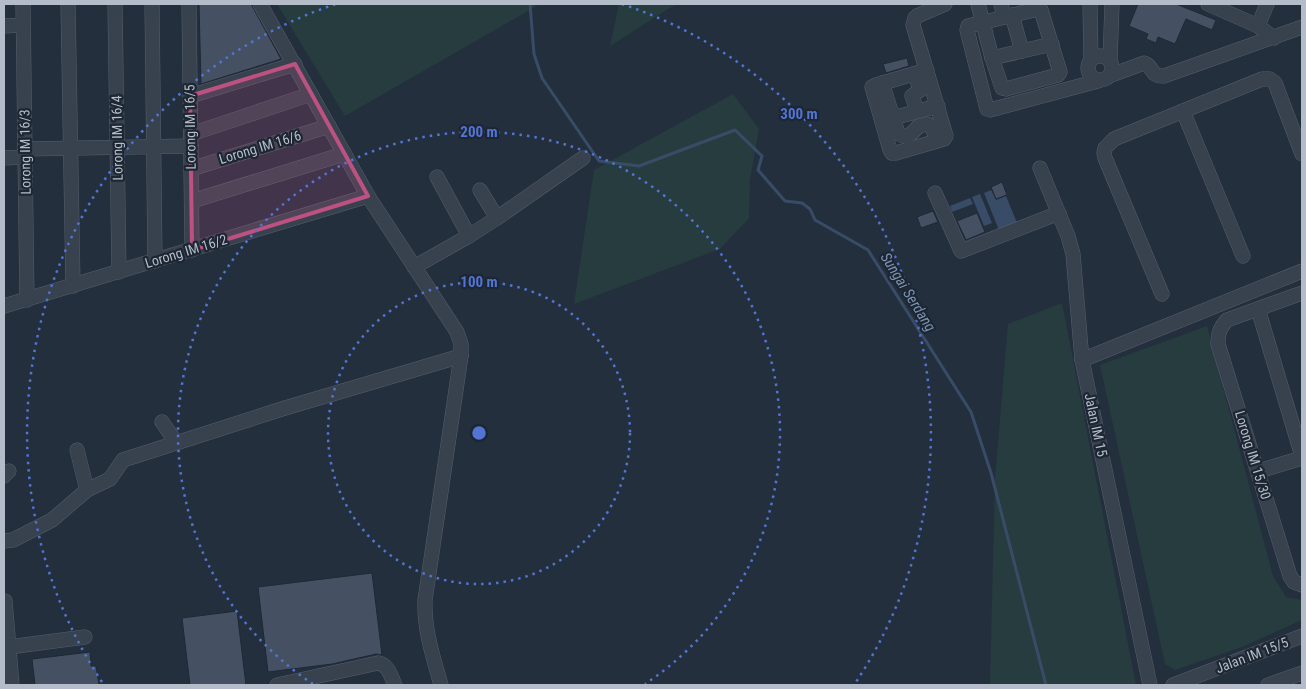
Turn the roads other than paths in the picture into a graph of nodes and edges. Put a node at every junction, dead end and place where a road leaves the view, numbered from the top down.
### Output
1 (23, 4) edge
2 (68, 4) edge
3 (115, 4) edge
4 (152, 4) edge
5 (189, 4) edge
6 (260, 4) edge
7 (946, 4) edge
8 (978, 4) edge
9 (1090, 4) edge
10 (1112, 4) edge
11 (1208, 4) edge
12 (1267, 4) edge
13 (1025, 8) edge
14 (1006, 12) edge
15 (982, 23) junction
16 (23, 25) junction
17 (4, 26) edge
18 (1258, 26) junction
19 (1302, 27) edge
20 (1274, 38) junction
21 (1052, 44) junction
22 (1022, 51) junction
23 (992, 58) junction
24 (1091, 60) junction
25 (1110, 61) junction
26 (295, 64) junction
27 (921, 72) junction
28 (1104, 78) junction
29 (882, 83) junction
30 (311, 94) junction
31 (190, 96) junction
32 (938, 106) junction
33 (1184, 111) junction
34 (917, 112) junction
35 (887, 120) junction
36 (329, 126) junction
37 (191, 140) junction
38 (937, 141) junction
39 (117, 147) junction
40 (154, 147) junction
41 (70, 148) junction
42 (25, 153) junction
43 (344, 154) junction
44 (1302, 154) edge
45 (4, 158) edge
46 (583, 158) dead end
47 (1040, 168) dead end
48 (191, 169) junction
49 (437, 177) dead end
50 (480, 190) dead end
51 (935, 193) dead end
52 (368, 196) junction
53 (192, 201) junction
54 (1059, 213) junction
55 (497, 218) junction
56 (469, 236) junction
57 (192, 250) junction
58 (1243, 256) dead end
59 (156, 261) junction
60 (414, 267) junction
61 (1302, 271) edge
62 (119, 272) junction
63 (73, 286) junction
64 (1302, 293) edge
65 (1162, 294) dead end
66 (27, 300) junction
67 (4, 306) edge
68 (1258, 309) junction
69 (461, 356) junction
70 (1082, 360) junction
71 (162, 422) dead end
72 (176, 442) junction
73 (77, 450) dead end
74 (1302, 457) edge
75 (1259, 471) junction
76 (87, 490) junction
77 (4, 541) edge
78 (1302, 585) edge
79 (5, 601) dead end
80 (1302, 636) edge
81 (85, 637) dead end
82 (9, 647) junction
83 (1302, 673) edge
84 (12, 685) edge
85 (278, 685) edge
86 (395, 685) edge
87 (441, 685) edge
88 (1150, 685) edge
89 (1173, 685) edge
90 (1270, 685) edge

1 - 16 street, Lorong IM 16/3
2 - 41 street
3 - 39 street, Lorong IM 16/4
4 - 40 street
5 - 31 street, Lorong IM 16/5
6 - 26 street
7 - 27 street
8 - 15 street
9 - 24 street
10 - 25 street
11 - 18 street
12 - 18 street
13 - 14 street
13 - 21 street
14 - 15 street
14 - 22 street
15 - 23 street
15 - 28 street
16 - 17 street
16 - 42 street, Lorong IM 16/3
18 - 20 street
19 - 20 street
20 - 28 street
21 - 22 street
21 - 23 street
22 - 23 street
24 - 25 street
24 - 28 street
25 - 28 street
26 - 30 street
26 - 31 street
27 - 29 street
27 - 32 street
27 - 34 street
29 - 35 street
29 - 35 street
30 - 36 street
30 - 37 street
31 - 37 street, Lorong IM 16/5
32 - 34 street
32 - 38 street
33 - 44 street
33 - 58 street
33 - 65 street
34 - 35 street
35 - 38 street
35 - 38 street
36 - 43 street
36 - 48 street, Lorong IM 16/6
37 - 40 street
37 - 48 street, Lorong IM 16/5
39 - 40 street
39 - 41 street
39 - 62 street, Lorong IM 16/4
40 - 59 street
41 - 42 street
41 - 63 street
42 - 45 street
42 - 66 street, Lorong IM 16/3
43 - 52 street
43 - 53 street
46 - 55 street
47 - 54 street, Jalan IM 15
48 - 53 street, Lorong IM 16/5
49 - 56 street
50 - 55 street
51 - 54 street
52 - 57 street, Lorong IM 16/2
52 - 60 street
53 - 57 street, Lorong IM 16/5
54 - 70 street, Jalan IM 15
55 - 56 street
56 - 60 street
57 - 59 street, Lorong IM 16/2
59 - 62 street, Lorong IM 16/2
60 - 69 street
61 - 70 street
62 - 63 street, Lorong IM 16/2
63 - 66 street, Lorong IM 16/2
64 - 68 street
66 - 67 street, Lorong IM 16/2
68 - 74 street
68 - 75 street, Lorong IM 15/30
69 - 72 street
69 - 87 street
70 - 88 street, Jalan IM 15
71 - 72 street
72 - 76 street
73 - 76 street
74 - 75 street
75 - 78 street, Lorong IM 15/30
76 - 77 street
79 - 82 street
80 - 89 street, Jalan IM 15/5
81 - 82 street
82 - 84 street
83 - 90 street
85 - 86 street

